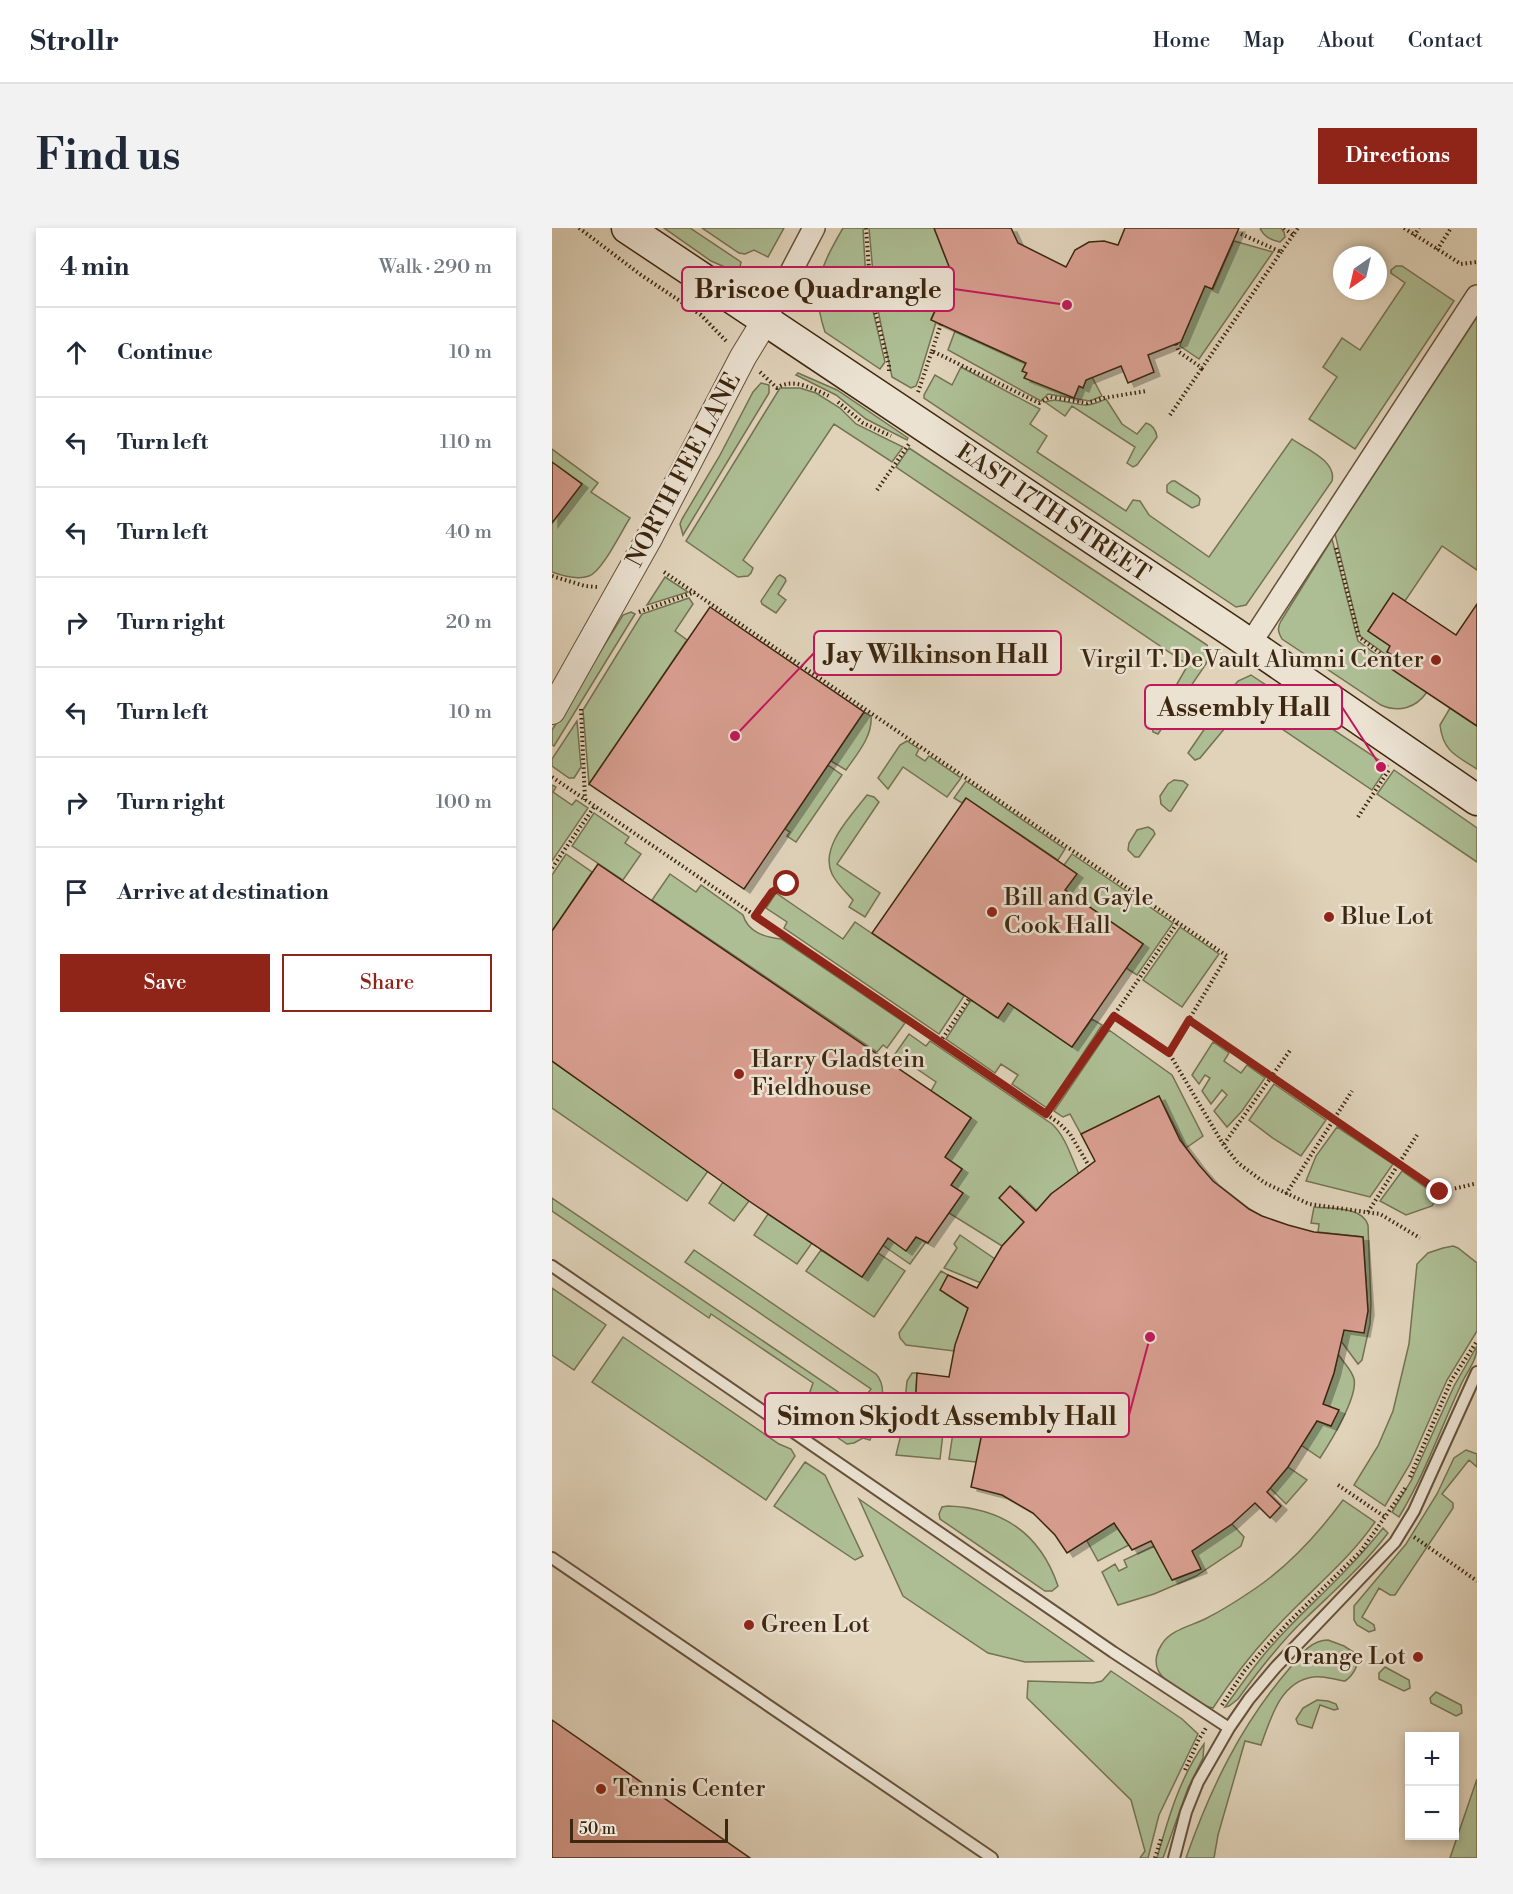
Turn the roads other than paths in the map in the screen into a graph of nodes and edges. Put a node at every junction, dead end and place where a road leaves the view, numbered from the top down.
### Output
1 (627, 228) edge
2 (814, 228) edge
3 (1477, 296) edge
4 (765, 321) junction
5 (1250, 644) junction
6 (552, 711) edge
7 (1477, 800) edge
8 (552, 1266) edge
9 (1477, 1372) edge
10 (552, 1558) edge
11 (1228, 1728) junction
12 (992, 1858) edge
13 (1174, 1858) edge

1 - 4 main road, EAST 17TH STREET
2 - 4 street, NORTH FEE LANE
3 - 5 street
4 - 5 main road, EAST 17TH STREET
4 - 6 street, NORTH FEE LANE
5 - 7 main road, EAST 17TH STREET
8 - 11 lane
9 - 11 lane
10 - 12 lane
11 - 13 lane

